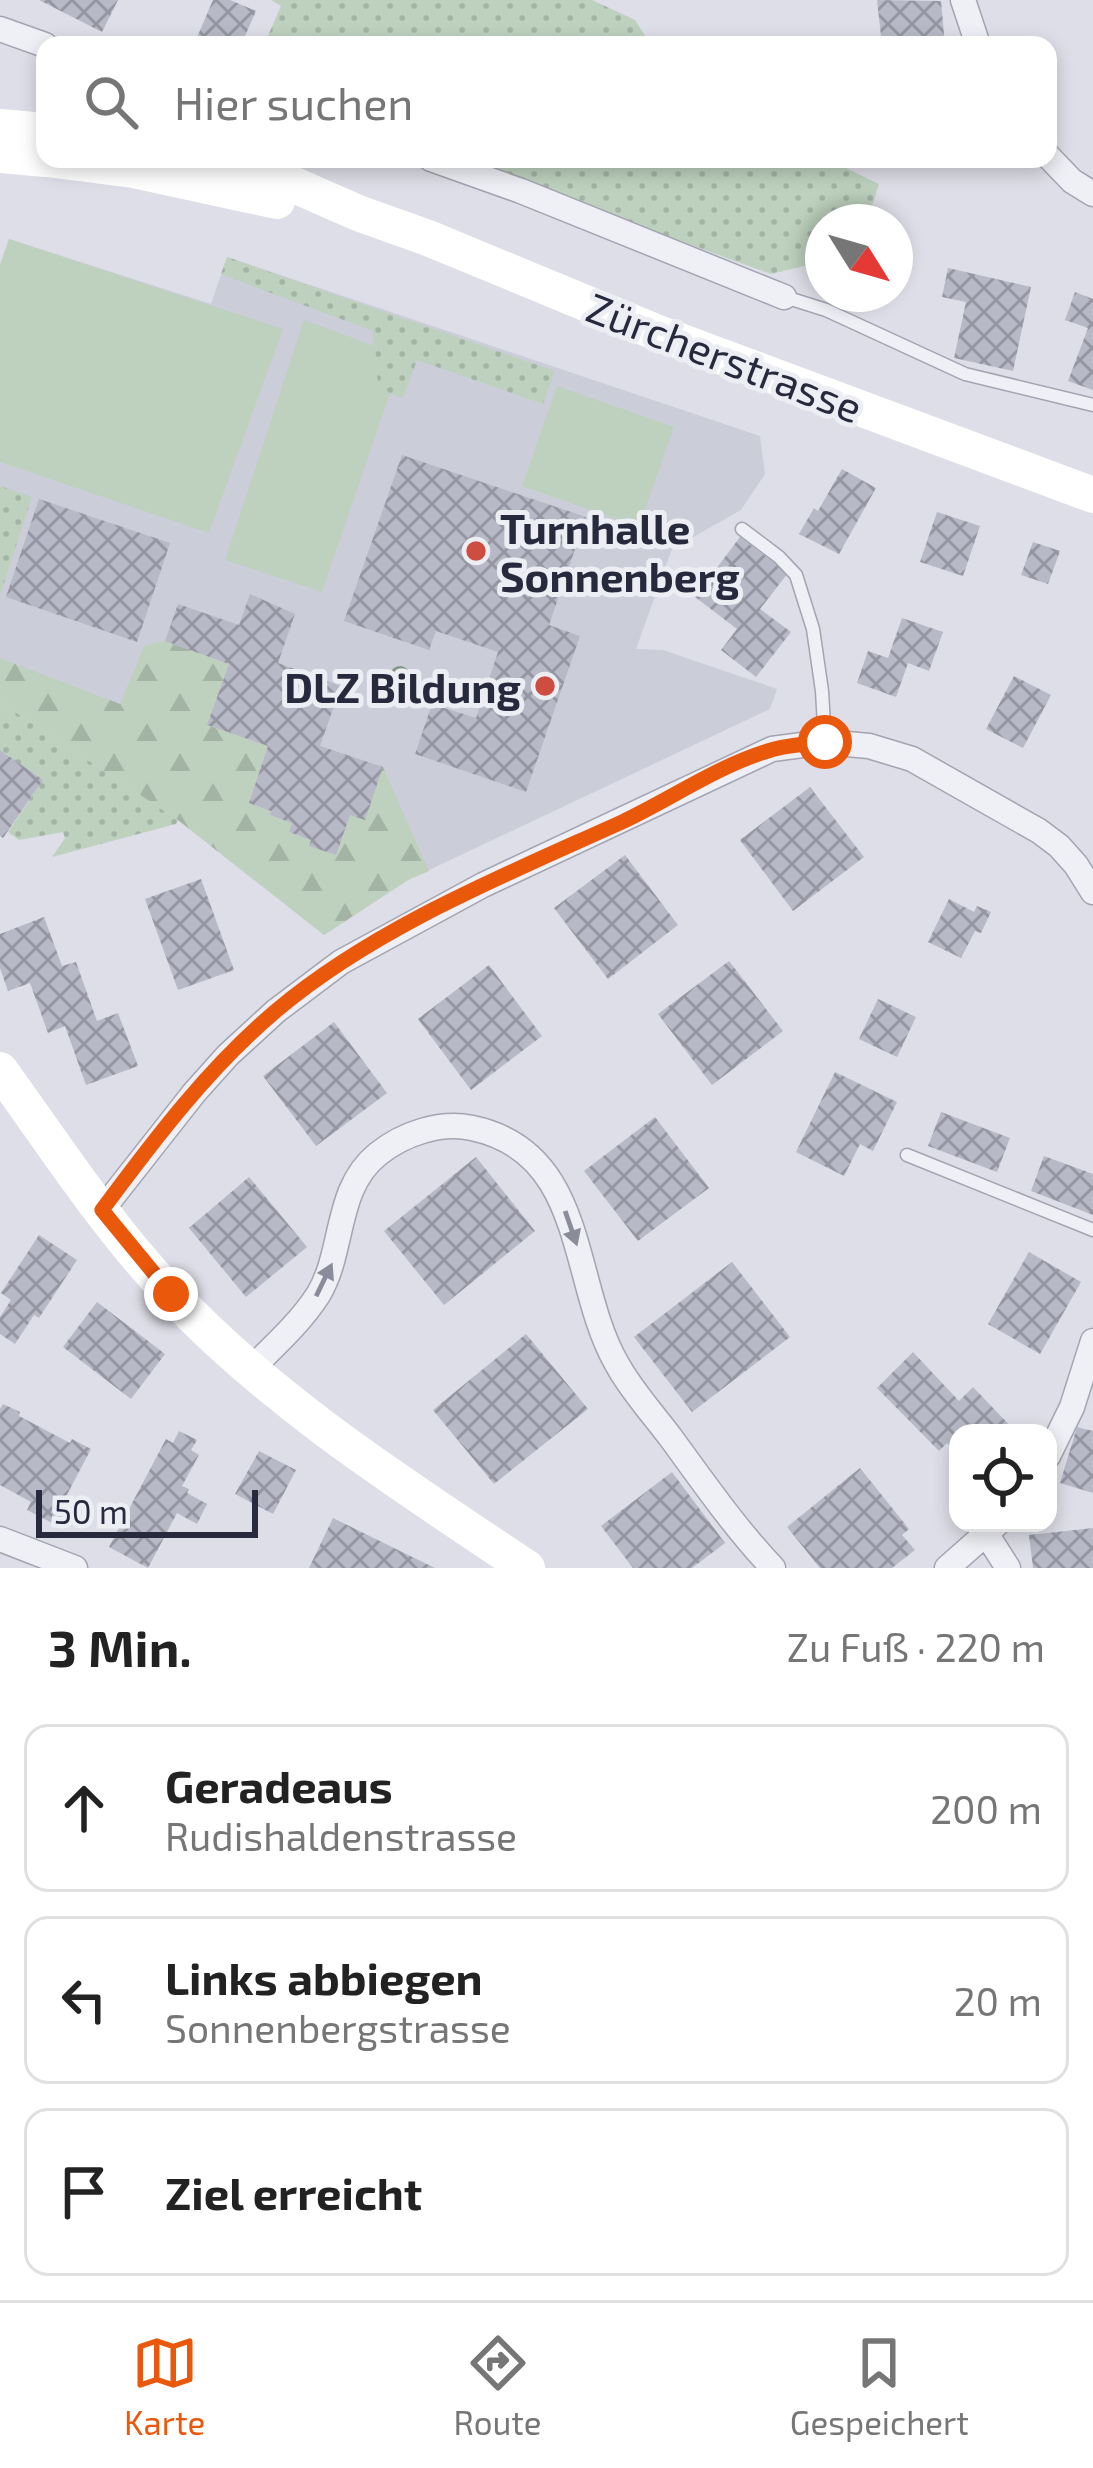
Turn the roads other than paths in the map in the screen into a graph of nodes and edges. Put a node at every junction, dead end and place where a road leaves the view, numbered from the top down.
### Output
1 (963, 0) edge
2 (0, 28) edge
3 (975, 36) edge
4 (36, 42) edge
5 (0, 127) edge
6 (36, 130) edge
7 (0, 155) edge
8 (36, 158) edge
9 (1057, 165) edge
10 (117, 168) edge
11 (244, 168) edge
12 (456, 168) edge
13 (1093, 194) edge
14 (358, 213) junction
15 (784, 297) joint
16 (1093, 405) edge
17 (1093, 495) edge
18 (742, 529) dead end
19 (825, 742) junction
20 (1093, 892) edge
21 (0, 1070) edge
22 (907, 1155) dead end
23 (102, 1210) junction
24 (1093, 1231) edge
25 (1093, 1341) edge
26 (250, 1370) junction
27 (1082, 1411) edge
28 (1057, 1444) edge
29 (989, 1532) edge
30 (994, 1532) edge
31 (0, 1539) edge
32 (75, 1568) edge
33 (526, 1568) edge
34 (773, 1568) edge
35 (947, 1568) edge
36 (1008, 1568) edge

1 - 3 street
2 - 4 street
5 - 6 main road
7 - 8 main road, Zürcherstrasse
9 - 13 street
10 - 14 main road, Zürcherstrasse
11 - 14 main road, Zürcherstrasse
12 - 15 street
14 - 17 main road, Zürcherstrasse
15 - 16 lane
18 - 19 lane
19 - 20 street
19 - 23 street
21 - 23 main road
22 - 24 lane
23 - 26 main road
25 - 27 street
26 - 33 main road
26 -> 34 street
27 - 28 street
29 - 35 street
30 - 36 street
31 - 32 street

